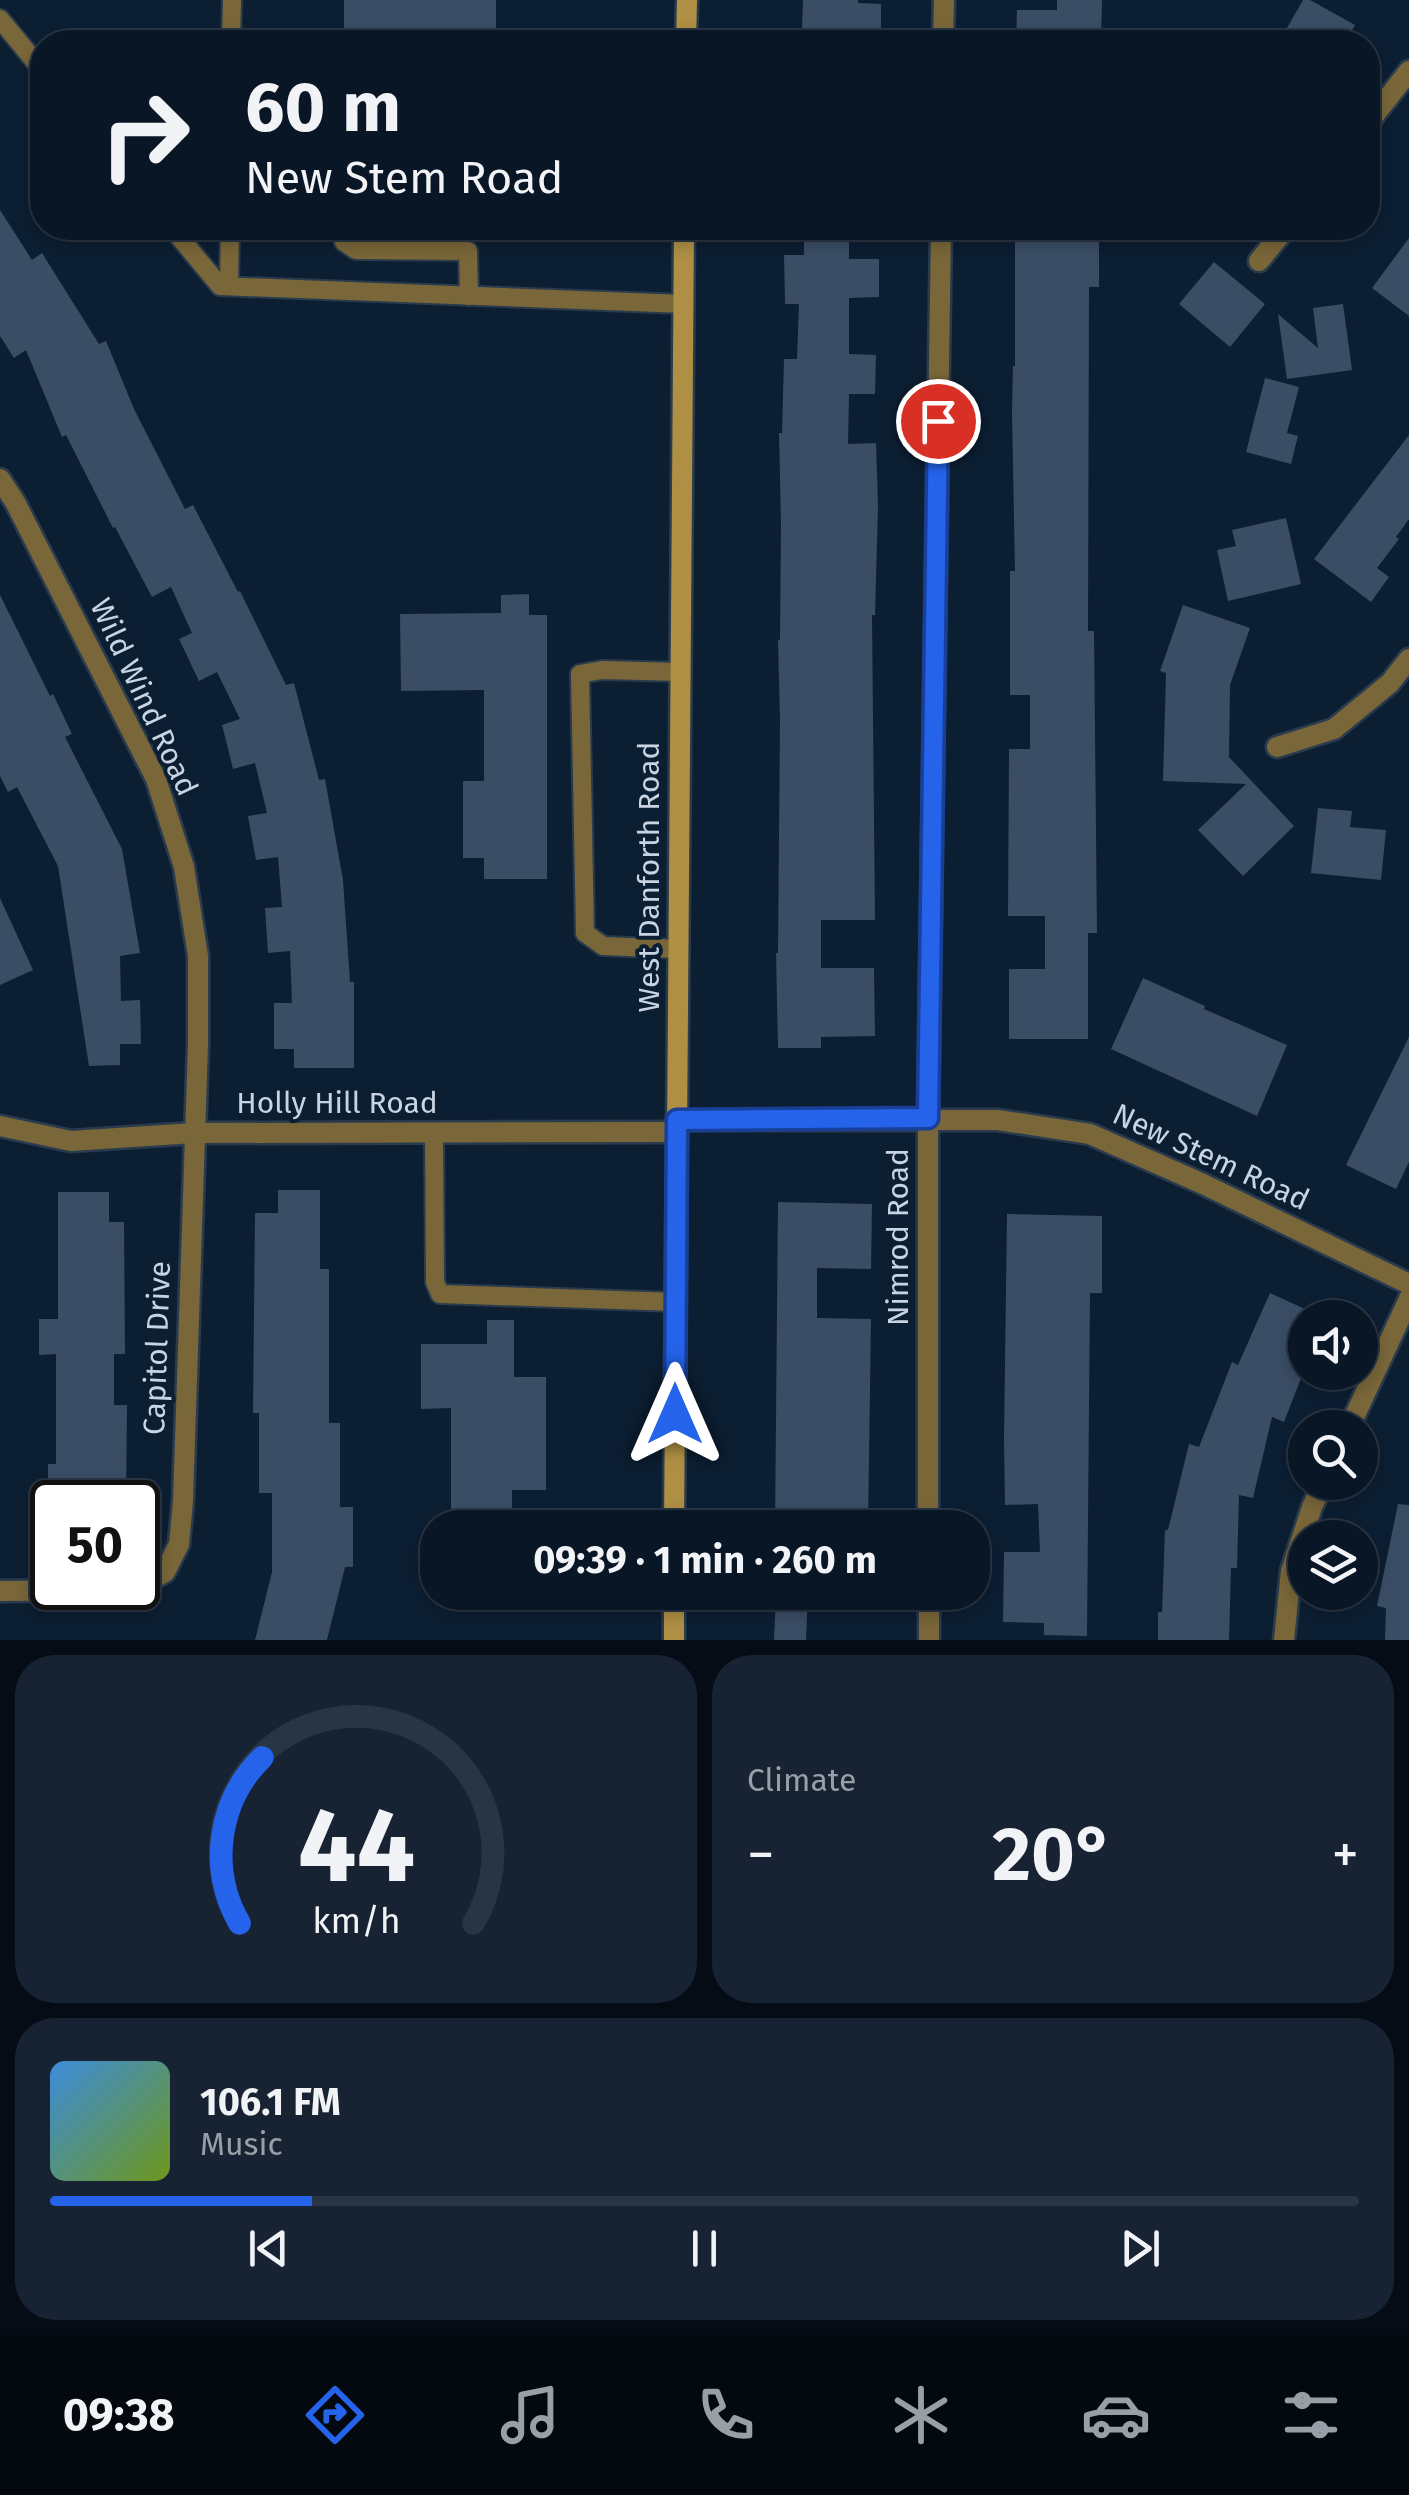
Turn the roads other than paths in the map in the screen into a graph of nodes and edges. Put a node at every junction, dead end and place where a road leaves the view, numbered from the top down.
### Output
1 (232, 0) edge
2 (686, 0) edge
3 (944, 0) edge
4 (0, 19) edge
5 (231, 30) edge
6 (686, 30) edge
7 (944, 30) edge
8 (30, 55) edge
9 (1409, 70) edge
10 (1380, 107) edge
11 (182, 240) edge
12 (230, 240) edge
13 (343, 240) edge
14 (684, 240) edge
15 (941, 240) edge
16 (1276, 240) edge
17 (1259, 261) dead end
18 (229, 286) junction
19 (469, 296) junction
20 (684, 304) junction
21 (0, 479) edge
22 (1409, 659) edge
23 (681, 672) junction
24 (1277, 747) dead end
25 (678, 949) junction
26 (928, 1118) junction
27 (0, 1126) edge
28 (677, 1126) junction
29 (434, 1132) junction
30 (194, 1133) junction
31 (1409, 1284) edge
32 (1409, 1299) edge
33 (676, 1302) junction
34 (1357, 1410) edge
35 (1315, 1500) edge
36 (674, 1510) edge
37 (928, 1510) edge
38 (0, 1591) edge
39 (674, 1610) edge
40 (928, 1610) edge
41 (674, 1640) edge
42 (928, 1640) edge
43 (1284, 1640) edge

1 - 5 lane
2 - 6 main road
3 - 7 street
4 - 8 lane
9 - 10 street
11 - 18 lane
12 - 18 lane
13 - 19 lane
14 - 20 main road, West Danforth Road
15 - 26 street, Nimrod Road
16 - 17 street
18 - 19 lane
19 - 20 lane
20 - 23 main road, West Danforth Road
21 - 30 street, Wild Wind Road
22 - 24 street
23 - 25 main road, West Danforth Road
23 - 25 lane
25 - 28 main road, West Danforth Road
26 - 28 street, New Stem Road
26 - 31 street, New Stem Road
26 - 37 street, Nimrod Road
27 - 30 street, Holly Hill Road
28 - 29 street, Holly Hill Road
28 - 33 main road, West Danforth Road
29 - 30 street, Holly Hill Road
29 - 33 lane
30 - 38 street, Capitol Drive
32 - 34 street
33 - 36 main road, West Danforth Road
35 - 43 street
39 - 41 main road
40 - 42 street

